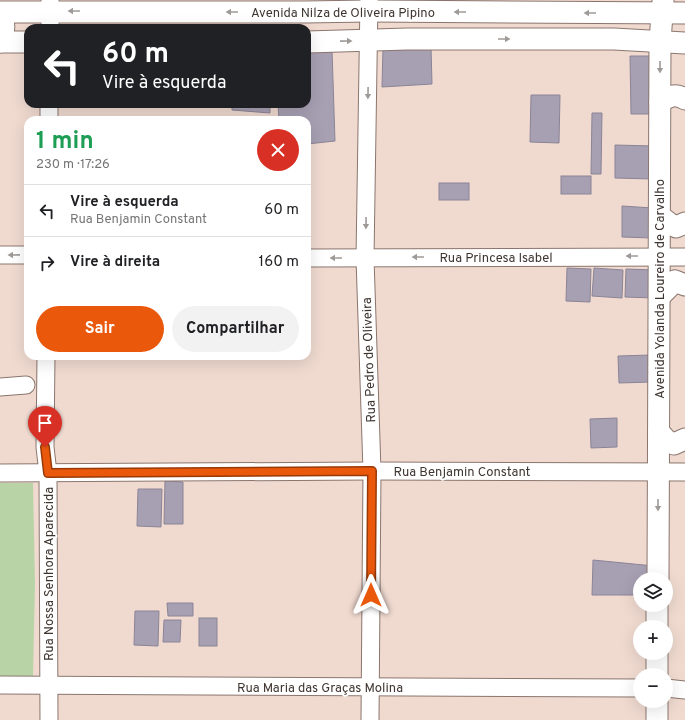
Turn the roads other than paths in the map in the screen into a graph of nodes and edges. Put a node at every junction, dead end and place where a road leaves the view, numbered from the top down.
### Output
1 (369, 6) edge
2 (663, 7) edge
3 (305, 12) junction
4 (417, 12) junction
5 (0, 13) edge
6 (50, 13) edge
7 (612, 13) junction
8 (685, 13) edge
9 (101, 20) edge
10 (310, 24) edge
11 (417, 39) junction
12 (614, 39) junction
13 (369, 40) junction
14 (660, 41) junction
15 (0, 42) edge
16 (24, 42) edge
17 (311, 42) edge
18 (685, 43) edge
19 (685, 99) edge
20 (660, 102) junction
21 (660, 216) junction
22 (685, 223) edge
23 (0, 255) edge
24 (24, 255) edge
25 (660, 256) junction
26 (685, 257) edge
27 (311, 258) edge
28 (365, 258) junction
29 (685, 285) edge
30 (660, 296) junction
31 (46, 360) edge
32 (26, 385) dead end
33 (0, 387) edge
34 (659, 432) junction
35 (685, 439) edge
36 (372, 471) junction
37 (658, 472) junction
38 (685, 472) edge
39 (0, 473) edge
40 (48, 473) junction
41 (658, 572) edge
42 (0, 685) edge
43 (49, 685) junction
44 (371, 687) junction
45 (633, 688) edge
46 (673, 689) edge
47 (685, 690) edge
48 (657, 708) edge
49 (48, 720) edge
50 (370, 720) edge
51 (657, 720) edge

1 - 3 main road, Avenida Nilza de Oliveira Pipino
1 - 4 main road, Avenida Nilza de Oliveira Pipino
1 - 13 street, Rua Pedro de Oliveira
2 - 7 main road, Avenida Nilza de Oliveira Pipino
2 - 8 main road, Avenida Nilza de Oliveira Pipino
2 - 14 main road, Avenida Yolanda Loureiro de Carvalho
3 -> 9 main road, Avenida Nilza de Oliveira Pipino
3 - 10 main road
7 -> 4 main road, Avenida Nilza de Oliveira Pipino
4 - 11 main road
5 - 6 main road, Avenida Nilza de Oliveira Pipino
5 - 15 main road
9 -> 6 main road, Avenida Nilza de Oliveira Pipino
7 - 12 main road
11 -> 12 main road
11 - 13 main road
12 - 14 main road
17 -> 13 main road
13 -> 28 street, Rua Pedro de Oliveira
14 - 18 main road
14 -> 20 main road, Avenida Yolanda Loureiro de Carvalho
15 - 16 main road
19 - 20 main road
20 - 21 main road, Avenida Yolanda Loureiro de Carvalho
21 - 22 main road
21 - 25 main road, Avenida Yolanda Loureiro de Carvalho
24 -> 23 street
25 - 26 street, Rua Princesa Isabel
25 -> 28 street, Rua Princesa Isabel
25 - 30 main road, Avenida Yolanda Loureiro de Carvalho
28 -> 27 street, Rua Princesa Isabel
28 - 36 street, Rua Pedro de Oliveira
29 - 30 main road
30 - 34 main road, Avenida Yolanda Loureiro de Carvalho
31 - 40 street, Rua Nossa Senhora Aparecida
32 - 33 street
34 - 35 main road
34 - 37 main road, Avenida Yolanda Loureiro de Carvalho
36 - 37 street, Rua Benjamin Constant
36 - 40 street, Rua Benjamin Constant
36 - 44 street, Rua Pedro de Oliveira
37 - 38 street, Rua Benjamin Constant
37 -> 41 main road, Avenida Yolanda Loureiro de Carvalho
39 - 40 street, Rua Benjamin Constant
40 - 43 street, Rua Nossa Senhora Aparecida
42 - 43 street, Rua Maria das Graças Molina
43 - 44 street, Rua Maria das Graças Molina
43 - 49 street, Rua Nossa Senhora Aparecida
44 - 45 street, Rua Maria das Graças Molina
44 - 50 street, Rua Pedro de Oliveira
46 - 47 street
48 - 51 main road

